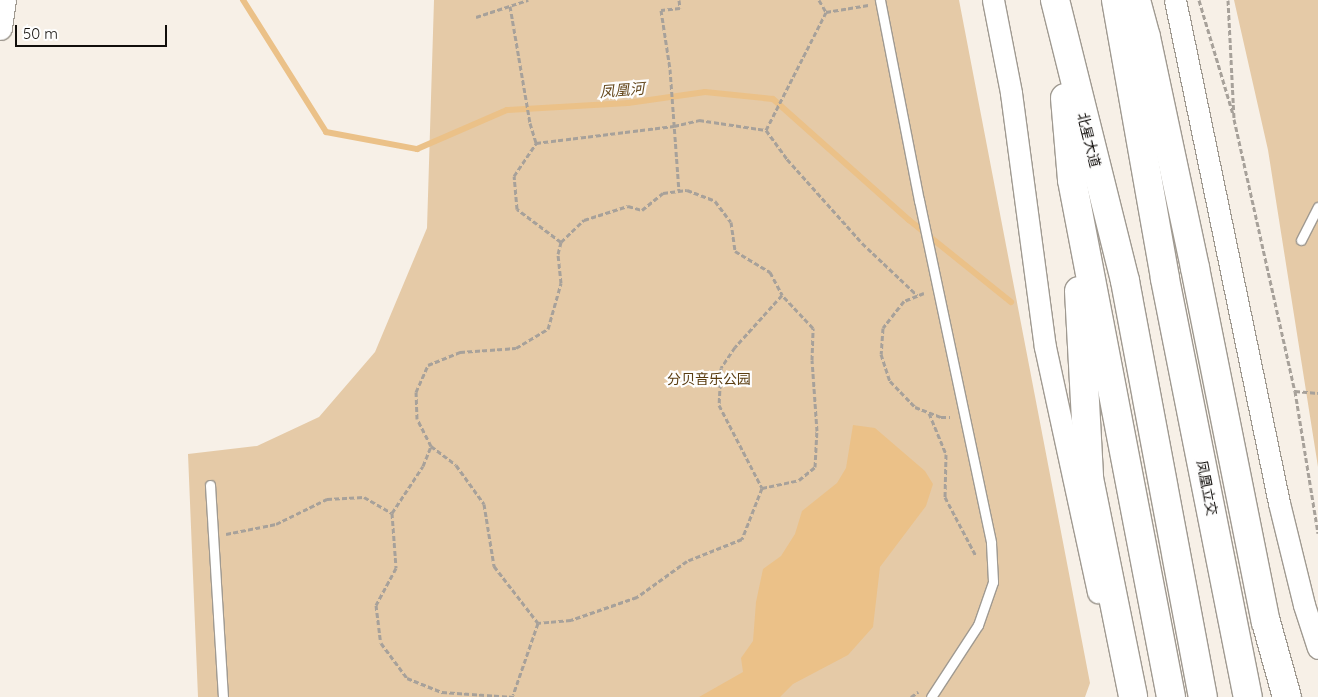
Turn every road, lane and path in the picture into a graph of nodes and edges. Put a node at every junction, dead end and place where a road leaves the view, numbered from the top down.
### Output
1 (4, 0) edge
2 (528, 0) edge
3 (679, 0) edge
4 (819, 0) edge
5 (993, 0) edge
6 (1116, 0) edge
7 (1137, 0) edge
8 (1175, 0) edge
9 (1199, 0) edge
10 (1228, 0) edge
11 (881, 1) edge
12 (510, 6) junction
13 (1056, 7) edge
14 (826, 12) junction
15 (476, 17) dead end
16 (0, 28) edge
17 (1234, 120) junction
18 (674, 126) junction
19 (766, 130) junction
20 (536, 143) junction
21 (1072, 180) junction
22 (679, 191) junction
23 (1318, 207) edge
24 (1301, 240) dead end
25 (561, 242) junction
26 (937, 282) junction
27 (782, 295) junction
28 (917, 295) junction
29 (1295, 391) junction
30 (1318, 393) edge
31 (929, 413) junction
32 (965, 416) junction
33 (431, 446) junction
34 (210, 485) dead end
35 (762, 488) junction
36 (392, 513) junction
37 (1318, 532) edge
38 (213, 537) junction
39 (980, 563) dead end
40 (1255, 564) junction
41 (538, 623) junction
42 (1318, 648) edge
43 (513, 696) edge
44 (223, 697) edge
45 (931, 697) edge
46 (1121, 697) edge
47 (1133, 697) edge
48 (1171, 697) edge
49 (1203, 697) edge
50 (1248, 697) edge
51 (1287, 697) edge
52 (1305, 697) edge

1 - 16 main road
2 - 12 path
3 - 18 path
4 - 14 path
5 - 46 street
6 - 50 highway, 凤凰立交
7 - 40 highway
8 - 42 street
9 - 17 path
10 - 17 path
11 - 14 path
11 - 26 lane
12 - 15 path
12 - 20 path
13 - 21 highway
13 - 49 highway, 北星大道
14 - 19 path
17 - 29 path
18 - 19 path
18 - 20 path
18 - 22 path
19 - 28 path
20 - 25 path
21 - 47 highway
21 - 48 highway
22 - 25 path
22 - 27 path
23 - 24 lane
25 - 33 path
26 - 28 path
26 - 32 lane
27 - 35 path
27 - 35 path
28 - 31 path
29 - 30 path
29 - 37 path
31 - 32 path
31 - 39 path
32 - 45 lane
33 - 36 path
33 - 41 path
34 - 38 lane
35 - 41 path
36 - 38 path
36 - 43 path
38 - 44 lane
40 - 51 highway
40 - 52 highway
41 - 43 path

